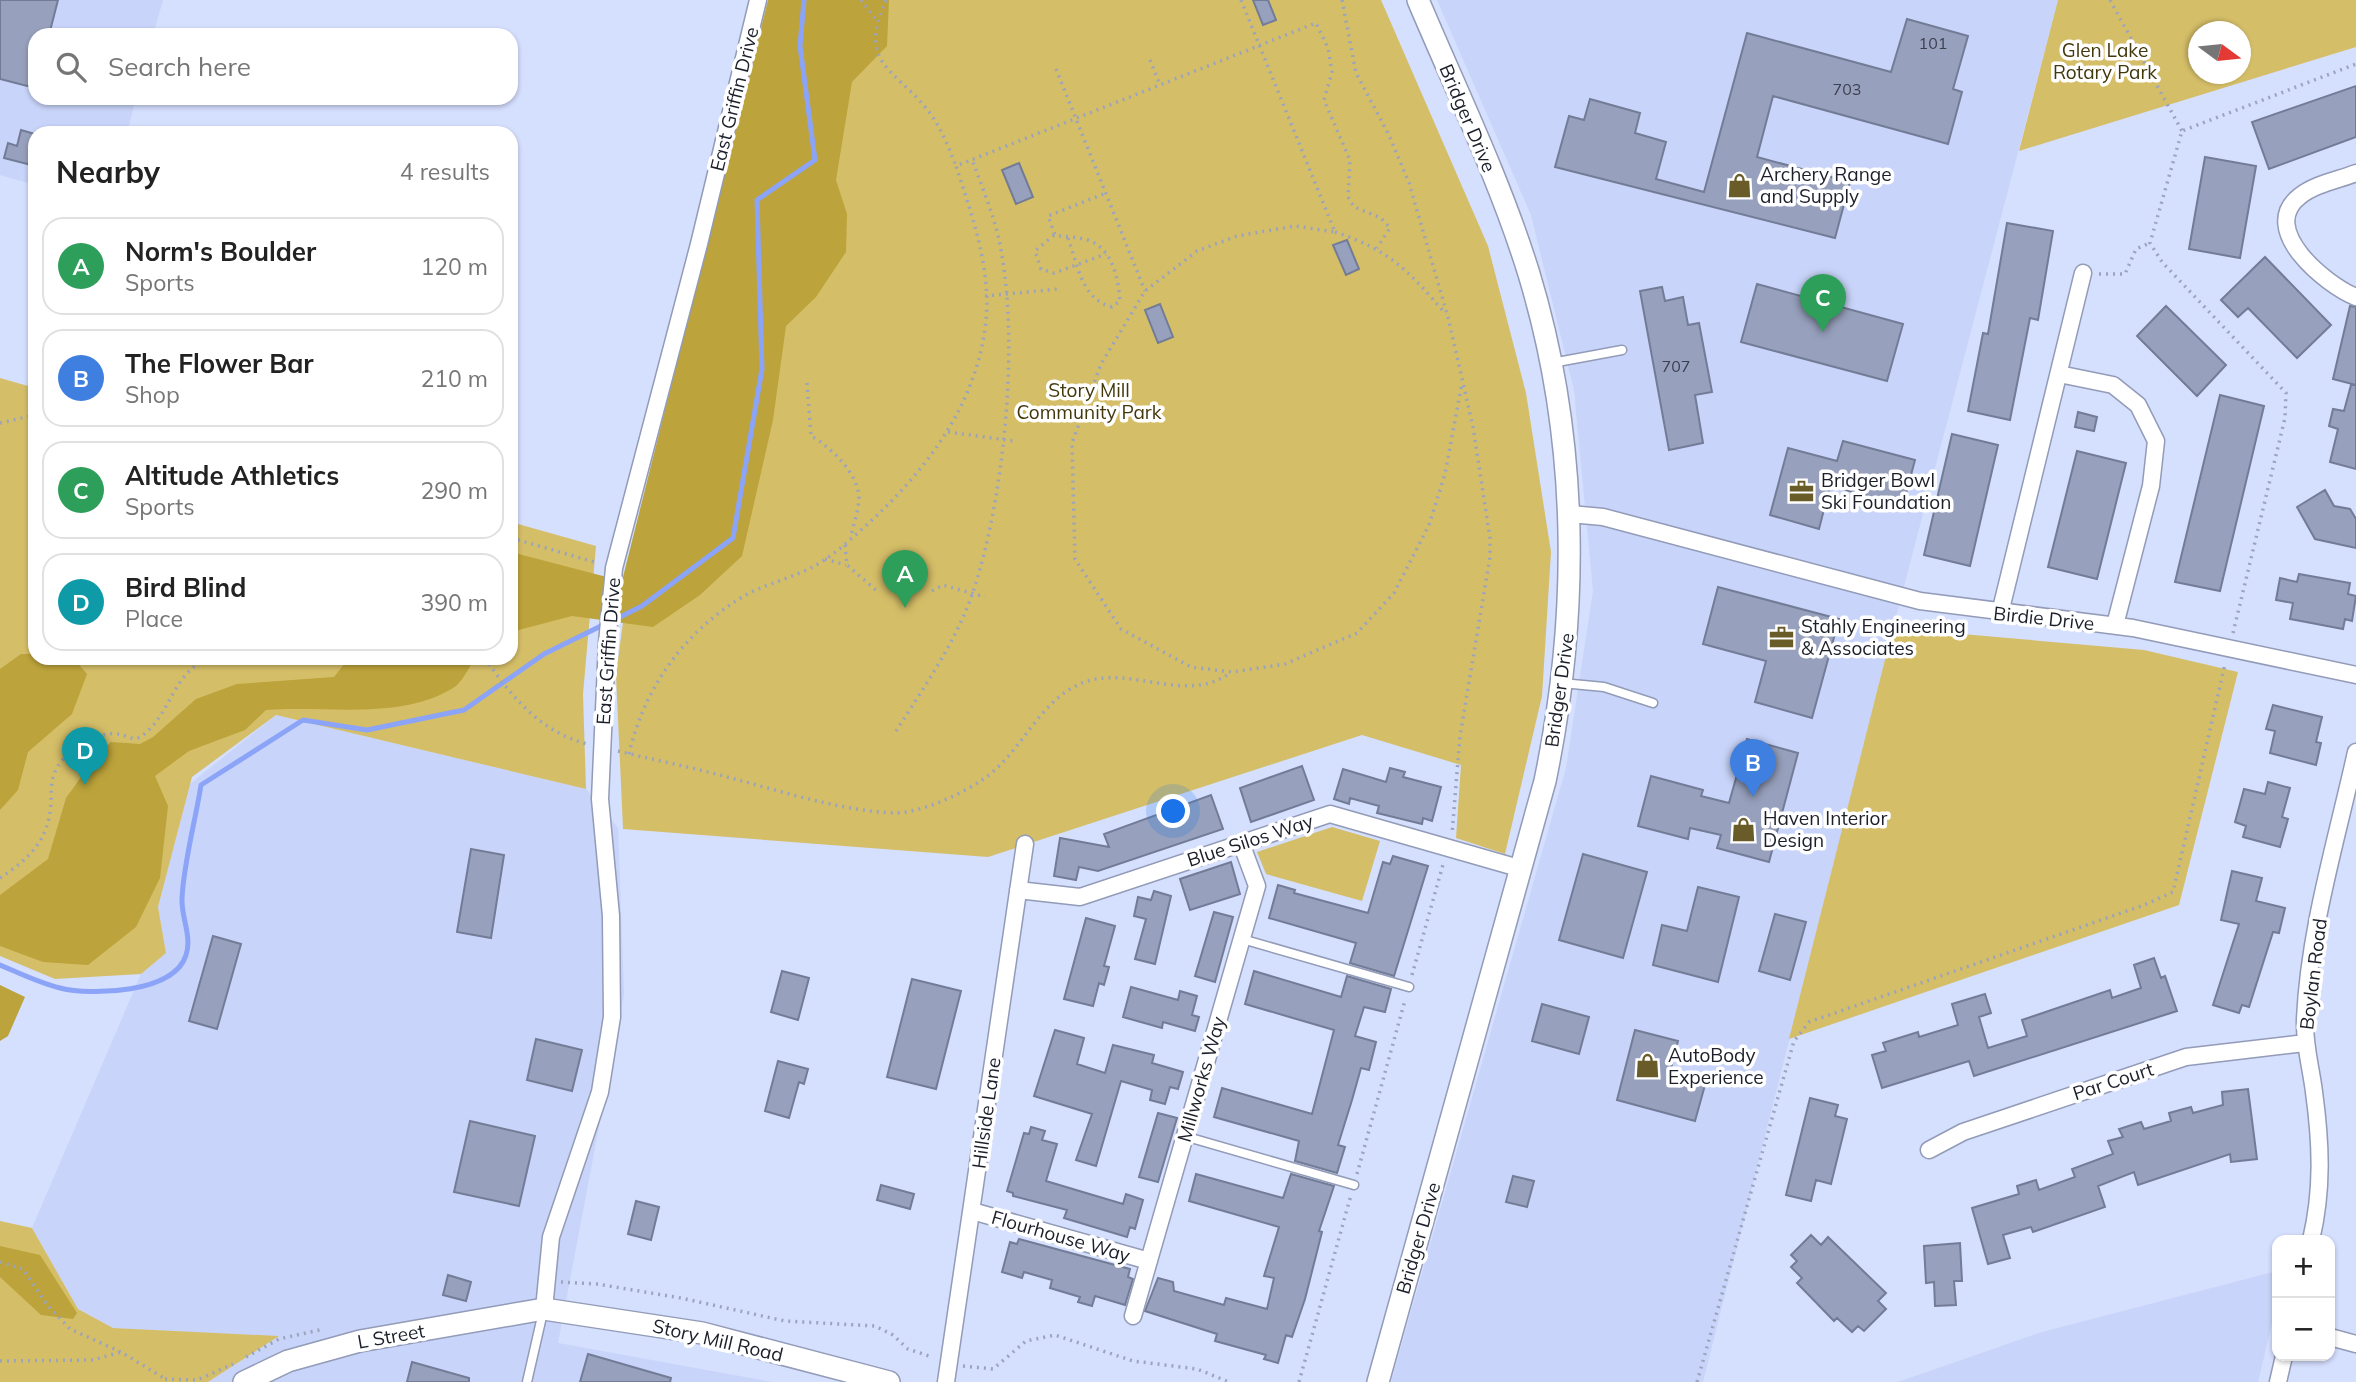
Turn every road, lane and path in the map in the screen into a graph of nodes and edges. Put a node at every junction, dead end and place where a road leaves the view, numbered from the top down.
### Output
1 (758, 0) edge
2 (861, 0) edge
3 (886, 0) edge
4 (1241, 0) edge
5 (1342, 0) edge
6 (1418, 0) edge
7 (2110, 0) edge
8 (877, 21) junction
9 (1259, 45) junction
10 (1150, 60) dead end
11 (2356, 64) edge
12 (1056, 69) dead end
13 (1160, 85) junction
14 (1076, 120) junction
15 (2182, 131) junction
16 (972, 159) junction
17 (956, 166) junction
18 (2356, 173) edge
19 (1106, 193) junction
20 (1335, 232) junction
21 (1055, 234) junction
22 (1068, 238) junction
23 (2150, 243) junction
24 (1377, 248) junction
25 (1106, 254) junction
26 (1078, 267) junction
27 (2083, 274) joint
28 (1058, 289) dead end
29 (1145, 291) junction
30 (1008, 293) junction
31 (985, 296) junction
32 (2356, 297) edge
33 (1448, 317) junction
34 (1622, 350) dead end
35 (1551, 363) junction
36 (2059, 374) junction
37 (1462, 378) junction
38 (807, 383) dead end
39 (28, 417) edge
40 (0, 423) edge
41 (948, 432) junction
42 (1002, 440) junction
43 (1014, 441) dead end
44 (1570, 514) junction
45 (850, 539) junction
46 (518, 540) edge
47 (845, 545) junction
48 (825, 559) junction
49 (847, 565) junction
50 (614, 568) junction
51 (877, 591) dead end
52 (932, 591) dead end
53 (973, 593) junction
54 (985, 597) dead end
55 (2000, 613) junction
56 (2115, 625) junction
57 (2230, 646) junction
58 (196, 665) edge
59 (490, 665) edge
60 (1231, 672) junction
61 (2356, 675) edge
62 (1562, 683) junction
63 (1653, 703) dead end
64 (897, 732) dead end
65 (601, 747) junction
66 (2356, 752) edge
67 (629, 754) junction
68 (1241, 843) junction
69 (1025, 844) dead end
70 (1448, 849) junction
71 (1522, 869) junction
72 (0, 878) edge
73 (1018, 890) junction
74 (1242, 939) junction
75 (1409, 987) junction
76 (2305, 1043) junction
77 (1184, 1136) junction
78 (1929, 1150) dead end
79 (1354, 1185) junction
80 (972, 1211) junction
81 (2312, 1235) edge
82 (1149, 1261) junction
83 (0, 1262) edge
84 (545, 1282) junction
85 (544, 1310) junction
86 (1133, 1316) dead end
87 (2335, 1338) edge
88 (2356, 1343) edge
89 (121, 1352) junction
90 (0, 1361) edge
91 (2283, 1361) edge
92 (950, 1362) junction
93 (169, 1382) edge
94 (244, 1382) edge
95 (527, 1382) edge
96 (889, 1382) edge
97 (946, 1382) edge
98 (1229, 1382) edge
99 (1299, 1382) edge
100 (1378, 1382) edge
101 (1697, 1382) edge
102 (2278, 1382) edge

1 - 50 street, East Griffin Drive
2 - 8 path
3 - 8 path
4 - 9 path
5 - 33 path
6 - 35 main road, Bridger Drive
7 - 15 path
8 - 17 path
9 - 13 path
9 - 20 path
9 - 24 path
10 - 13 path
11 - 15 path
12 - 14 path
13 - 14 path
14 - 16 path
14 - 19 path
15 - 23 path
16 - 17 path
16 - 30 path
17 - 31 path
18 - 32 street
19 - 21 path
19 - 29 path
20 - 24 path
20 - 29 path
21 - 22 path
21 - 26 path
22 - 25 path
22 - 26 path
23 - 27 path
23 - 57 path
24 - 33 path
25 - 26 path
25 - 26 path
27 - 36 street
28 - 30 path
29 - 60 path
30 - 31 path
30 - 42 path
31 - 41 path
33 - 37 path
34 - 35 lane
35 - 44 main road, Bridger Drive
36 - 55 street
36 - 56 street
37 - 60 path
37 - 70 path
38 - 45 path
39 - 40 path
41 - 42 path
41 - 45 path
42 - 43 path
42 - 53 path
44 - 55 street, Birdie Drive
44 - 62 main road, Bridger Drive
45 - 47 path
46 - 50 path
47 - 48 path
47 - 49 path
48 - 49 path
48 - 67 path
49 - 51 path
50 - 65 street, East Griffin Drive
52 - 53 path
53 - 54 path
53 - 64 path
55 - 56 street, Birdie Drive
56 - 57 street, Birdie Drive
57 - 61 street, Birdie Drive
57 - 101 path
58 - 72 path
59 - 65 path
60 - 67 path
62 - 63 lane
62 - 71 main road, Bridger Drive
65 - 67 path
65 - 84 street, East Griffin Drive
66 - 76 street, Boylan Road
68 - 70 street, Blue Silos Way
68 - 73 street, Blue Silos Way
68 - 74 street, Millworks Way
69 - 73 street, Hillside Lane
70 - 71 street, Blue Silos Way
70 - 75 path
71 - 100 main road, Bridger Drive
73 - 80 street, Hillside Lane
74 - 75 lane
74 - 77 street, Millworks Way
75 - 79 path
76 - 78 street, Par Court
76 - 81 street, Boylan Road
77 - 79 lane
77 - 82 street, Millworks Way
79 - 99 path
80 - 82 street, Flourhouse Way
80 - 92 street, Hillside Lane
82 - 86 street, Millworks Way
83 - 89 path
84 - 85 street, East Griffin Drive
84 - 92 path
85 - 94 main road, L Street
85 - 95 lane
85 - 96 main road, Story Mill Road
87 - 88 street
89 - 90 path
89 - 93 path
91 - 102 street
92 - 97 street, Hillside Lane
92 - 98 path

